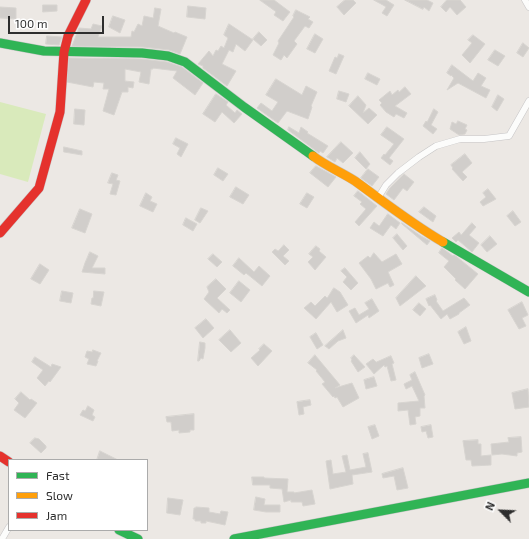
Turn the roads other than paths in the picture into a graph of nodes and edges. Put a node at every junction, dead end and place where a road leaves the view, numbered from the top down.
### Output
1 (86, 0) edge
2 (525, 0) edge
3 (529, 7) edge
4 (0, 43) edge
5 (64, 52) junction
6 (529, 101) edge
7 (378, 198) junction
8 (0, 233) edge
9 (529, 292) edge
10 (529, 483) edge
11 (8, 529) edge
12 (121, 531) edge
13 (2, 539) edge
14 (138, 539) edge
15 (234, 539) edge

1 - 5 street
2 - 3 street
4 - 5 street
5 - 7 street
5 - 8 street
6 - 7 street
7 - 9 street
10 - 15 street
11 - 13 street
12 - 14 street

